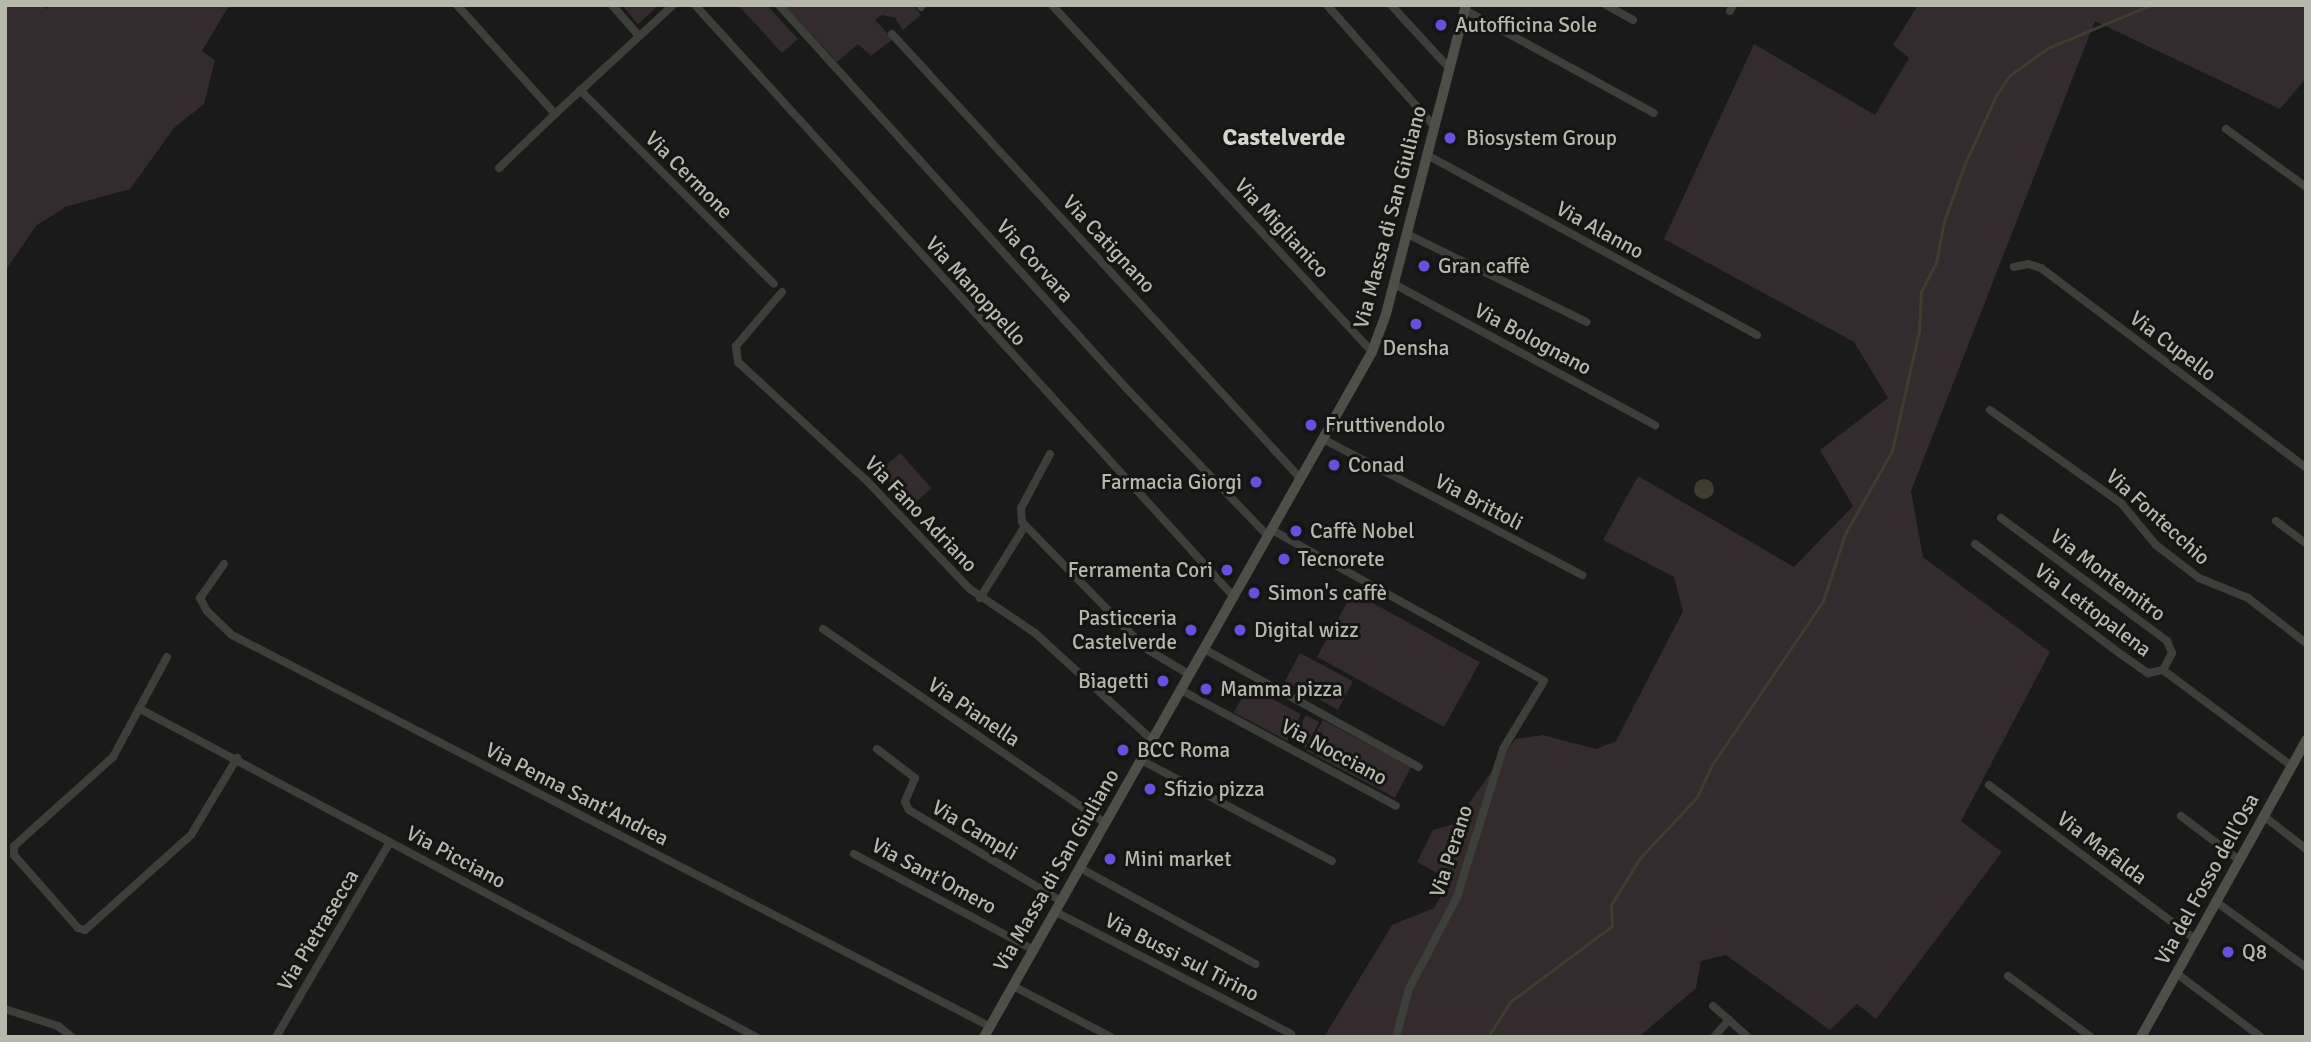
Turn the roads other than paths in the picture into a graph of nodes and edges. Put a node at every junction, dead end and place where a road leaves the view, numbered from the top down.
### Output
1 (457, 5) edge
2 (612, 5) edge
3 (673, 5) edge
4 (695, 5) edge
5 (779, 5) edge
6 (1052, 5) edge
7 (1327, 5) edge
8 (1391, 5) edge
9 (1606, 5) edge
10 (1465, 7) edge
11 (1633, 20) dead end
12 (892, 34) dead end
13 (639, 36) junction
14 (1450, 69) junction
15 (580, 90) junction
16 (1654, 113) dead end
17 (555, 114) junction
18 (1435, 127) junction
19 (2226, 128) dead end
20 (1427, 155) junction
21 (499, 168) dead end
22 (2306, 187) edge
23 (1407, 234) junction
24 (2014, 267) dead end
25 (1394, 284) junction
26 (774, 285) dead end
27 (782, 292) dead end
28 (1587, 323) dead end
29 (1757, 335) dead end
30 (1372, 352) junction
31 (1990, 410) dead end
32 (1655, 425) dead end
33 (1323, 439) junction
34 (1050, 454) dead end
35 (2306, 468) edge
36 (1301, 479) junction
37 (2001, 518) dead end
38 (2276, 521) dead end
39 (1025, 526) junction
40 (1270, 533) junction
41 (1975, 544) dead end
42 (2306, 544) edge
43 (224, 564) dead end
44 (1582, 575) dead end
45 (1234, 597) junction
46 (980, 598) junction
47 (822, 629) dead end
48 (2306, 643) edge
49 (1204, 649) junction
50 (167, 657) dead end
51 (2163, 670) junction
52 (1189, 675) junction
53 (1542, 679) joint
54 (1181, 690) junction
55 (140, 709) junction
56 (1152, 740) junction
57 (2306, 740) edge
58 (877, 749) dead end
59 (237, 758) junction
60 (1141, 760) junction
61 (2292, 766) junction
62 (1419, 767) dead end
63 (1989, 785) dead end
64 (1396, 806) dead end
65 (2181, 816) dead end
66 (2264, 817) junction
67 (1105, 823) junction
68 (390, 842) junction
69 (2306, 849) edge
70 (854, 854) dead end
71 (2239, 860) junction
72 (1332, 861) dead end
73 (1080, 868) junction
74 (2216, 901) junction
75 (1059, 907) junction
76 (2195, 939) junction
77 (1034, 950) junction
78 (1255, 964) dead end
79 (2306, 967) edge
80 (2176, 973) junction
81 (2008, 976) dead end
82 (1013, 986) junction
83 (1713, 1006) dead end
84 (5, 1009) edge
85 (1729, 1020) junction
86 (986, 1032) edge
87 (1291, 1034) dead end
88 (72, 1037) edge
89 (275, 1037) edge
90 (756, 1037) edge
91 (1111, 1037) edge
92 (1396, 1037) edge
93 (1714, 1037) edge
94 (1748, 1037) edge
95 (2091, 1037) edge
96 (2141, 1037) edge
97 (2261, 1037) edge

1 - 17 street
2 - 13 street
3 - 13 street
4 - 45 street, Via Manoppello
5 - 40 street, Via Corvara
6 - 30 street, Via Miglianico
7 - 18 street
8 - 14 street
9 - 11 street
10 - 14 street, Via Massa di San Giuliano
10 - 16 street
12 - 36 street, Via Catignano
13 - 15 street
14 - 18 street, Via Massa di San Giuliano
15 - 17 street
15 - 26 street, Via Cermone
17 - 21 street
18 - 20 street, Via Massa di San Giuliano
19 - 22 street
20 - 23 street, Via Massa di San Giuliano
20 - 29 street, Via Alanno
23 - 25 street, Via Massa di San Giuliano
23 - 28 street
24 - 35 street, Via Cupello
25 - 30 street, Via Massa di San Giuliano
25 - 32 street, Via Bolognano
27 - 46 street, Via Fano Adriano
30 - 33 street, Via Massa di San Giuliano
31 - 48 street, Via Fontecchio
33 - 36 street, Via Massa di San Giuliano
33 - 44 street, Via Brittoli
34 - 39 street
36 - 40 street, Via Massa di San Giuliano
37 - 51 street, Via Montemitro
38 - 42 street
39 - 46 street
39 - 52 street
40 - 45 street, Via Massa di San Giuliano
40 - 53 street, Via Corvara
41 - 51 street, Via Lettopalena
43 - 86 street, Via Penna Sant'Andrea
45 - 49 street, Via Massa di San Giuliano
46 - 56 street, Via Fano Adriano
47 - 67 street, Via Pianella
49 - 52 street, Via Massa di San Giuliano
49 - 62 street
50 - 55 street
51 - 61 street, Via Lettopalena
52 - 54 street, Via Massa di San Giuliano
53 - 92 street, Via Perano
54 - 56 street, Via Massa di San Giuliano
54 - 64 street, Via Nocciano
55 - 59 street, Via Picciano
55 - 59 street
56 - 60 street, Via Massa di San Giuliano
57 - 61 street, Via del Fosso dell'Osa
58 - 75 street, Via Campli
59 - 68 street, Via Picciano
60 - 67 street, Via Massa di San Giuliano
60 - 72 street
61 - 66 street, Via del Fosso dell'Osa
63 - 76 street, Via Mafalda
65 - 71 street
66 - 69 street
66 - 71 street, Via del Fosso dell'Osa
67 - 73 street, Via Massa di San Giuliano
68 - 89 street, Via Pietrasecca
68 - 90 street, Via Picciano
70 - 77 street, Via Sant'Omero
71 - 74 street, Via del Fosso dell'Osa
73 - 75 street, Via Massa di San Giuliano
73 - 78 street
74 - 76 street, Via del Fosso dell'Osa
74 - 79 street
75 - 77 street, Via Massa di San Giuliano
75 - 87 street, Via Bussi sul Tirino
76 - 80 street, Via del Fosso dell'Osa
77 - 82 street, Via Massa di San Giuliano
80 - 96 street, Via del Fosso dell'Osa
80 - 97 street
81 - 95 street
82 - 86 street, Via Massa di San Giuliano
82 - 91 street
83 - 85 street
84 - 88 street
85 - 93 street
85 - 94 street

